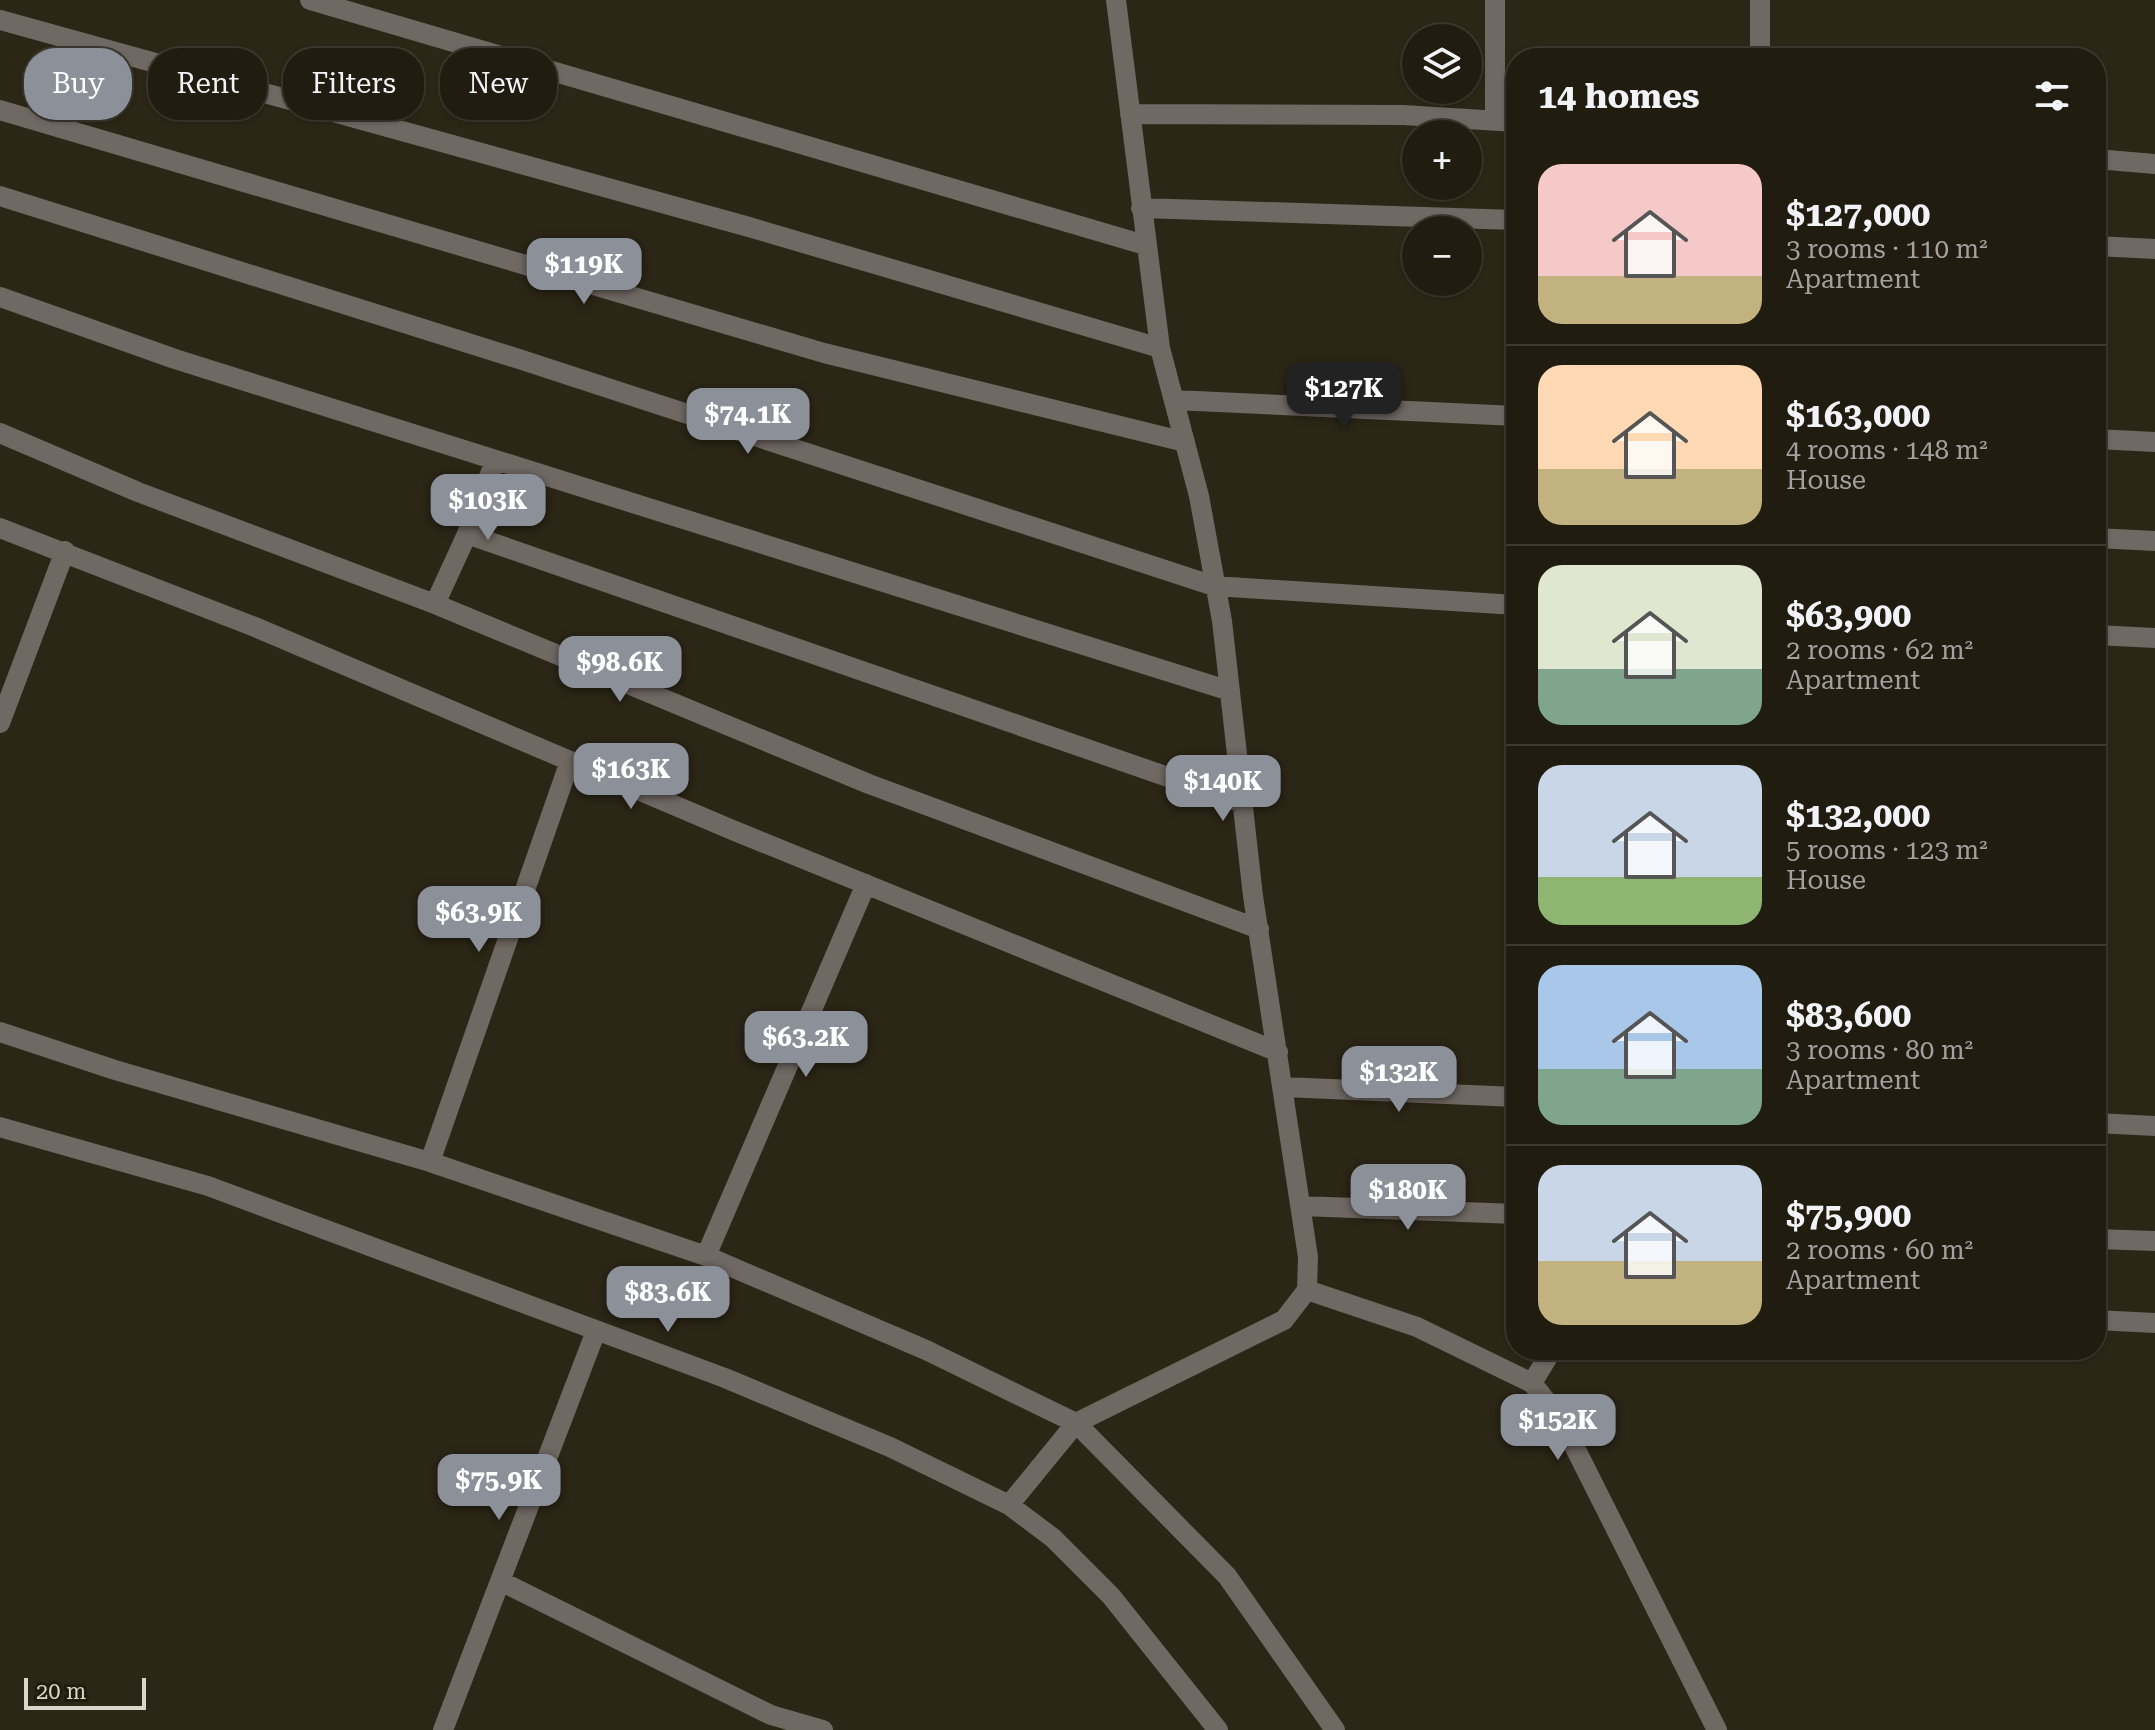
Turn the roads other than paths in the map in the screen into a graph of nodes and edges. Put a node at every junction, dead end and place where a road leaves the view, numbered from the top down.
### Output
1 (310, 0) edge
2 (1116, 0) edge
3 (1495, 0) edge
4 (1760, 0) edge
5 (0, 20) edge
6 (1760, 48) edge
7 (0, 110) edge
8 (1130, 114) junction
9 (1495, 120) junction
10 (1506, 121) edge
11 (2106, 160) edge
12 (2155, 164) edge
13 (0, 196) edge
14 (1141, 208) junction
15 (1506, 220) edge
16 (1145, 245) junction
17 (2106, 247) edge
18 (2155, 249) edge
19 (0, 297) edge
20 (1160, 348) junction
21 (1174, 400) junction
22 (1506, 416) edge
23 (0, 433) edge
24 (2106, 440) edge
25 (1185, 442) junction
26 (2155, 442) edge
27 (495, 461) junction
28 (0, 528) edge
29 (467, 534) junction
30 (2106, 539) edge
31 (2155, 541) edge
32 (65, 551) junction
33 (1214, 586) junction
34 (435, 604) junction
35 (1506, 604) edge
36 (2106, 636) edge
37 (2155, 638) edge
38 (1230, 691) junction
39 (0, 723) edge
40 (570, 761) junction
41 (1243, 803) junction
42 (866, 884) junction
43 (1259, 929) junction
44 (0, 1032) edge
45 (1278, 1052) junction
46 (1284, 1087) junction
47 (1506, 1097) edge
48 (2106, 1124) edge
49 (2155, 1126) edge
50 (0, 1127) edge
51 (430, 1162) junction
52 (1301, 1206) junction
53 (1506, 1214) edge
54 (2106, 1239) edge
55 (2155, 1241) edge
56 (706, 1256) junction
57 (1307, 1290) junction
58 (2106, 1321) edge
59 (2155, 1323) edge
60 (596, 1331) junction
61 (1546, 1360) edge
62 (1532, 1383) junction
63 (1076, 1423) junction
64 (1009, 1505) junction
65 (500, 1581) junction
66 (443, 1730) edge
67 (823, 1730) edge
68 (1218, 1730) edge
69 (1335, 1730) edge
70 (1717, 1730) edge

1 - 16 street
2 - 8 street
3 - 9 street
4 - 6 street
5 - 20 street
7 - 25 street
8 - 9 street
8 - 14 street
9 - 10 street
11 - 12 street
13 - 33 street
14 - 15 street
14 - 16 street
16 - 20 street
17 - 18 street
19 - 27 street
20 - 21 street
21 - 22 street
21 - 25 street
23 - 34 street
24 - 26 street
25 - 33 street
27 - 29 street
27 - 38 street
28 - 32 street
29 - 34 street
29 - 41 street
30 - 31 street
32 - 39 street
32 - 40 street
33 - 35 street
33 - 38 street
34 - 43 street
36 - 37 street
38 - 41 street
40 - 42 street
40 - 51 street
41 - 43 street
42 - 45 street
42 - 56 street
43 - 45 street
44 - 51 street
45 - 46 street
46 - 47 street
46 - 52 street
48 - 49 street
50 - 60 street
51 - 56 street
52 - 53 street
52 - 57 street
54 - 55 street
56 - 63 street
57 - 62 street
57 - 63 street
58 - 59 street
60 - 64 street
60 - 65 street
61 - 62 street
62 - 70 street
63 - 64 street
63 - 69 street
64 - 68 street
65 - 66 street
65 - 67 street

